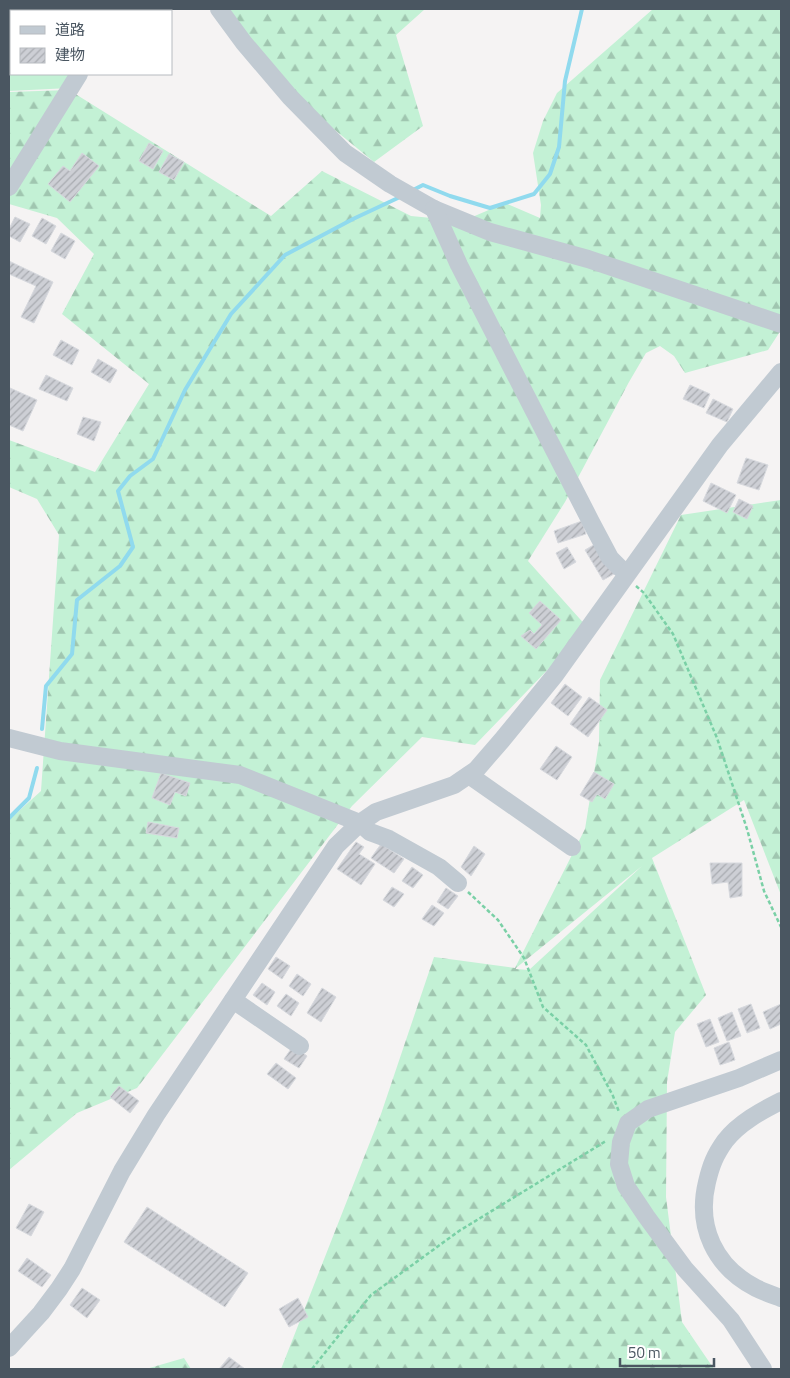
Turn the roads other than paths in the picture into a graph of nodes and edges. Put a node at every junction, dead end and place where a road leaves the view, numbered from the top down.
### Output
1 (219, 9) edge
2 (78, 75) edge
3 (9, 186) edge
4 (434, 209) junction
5 (781, 324) edge
6 (781, 372) edge
7 (620, 568) road end
8 (9, 738) edge
9 (469, 775) junction
10 (360, 823) junction
11 (572, 847) dead end
12 (458, 884) road end
13 (233, 1000) junction
14 (300, 1046) dead end
15 (781, 1060) edge
16 (781, 1101) edge
17 (781, 1298) edge
18 (9, 1348) edge
19 (763, 1369) edge

1 - 4 street
2 - 3 street
4 - 5 street
4 - 7 street
6 - 9 street
8 - 10 street
9 - 10 street
9 - 11 street
10 - 12 street
10 - 13 street
13 - 14 street
13 - 18 street
15 - 19 street
16 - 17 street

